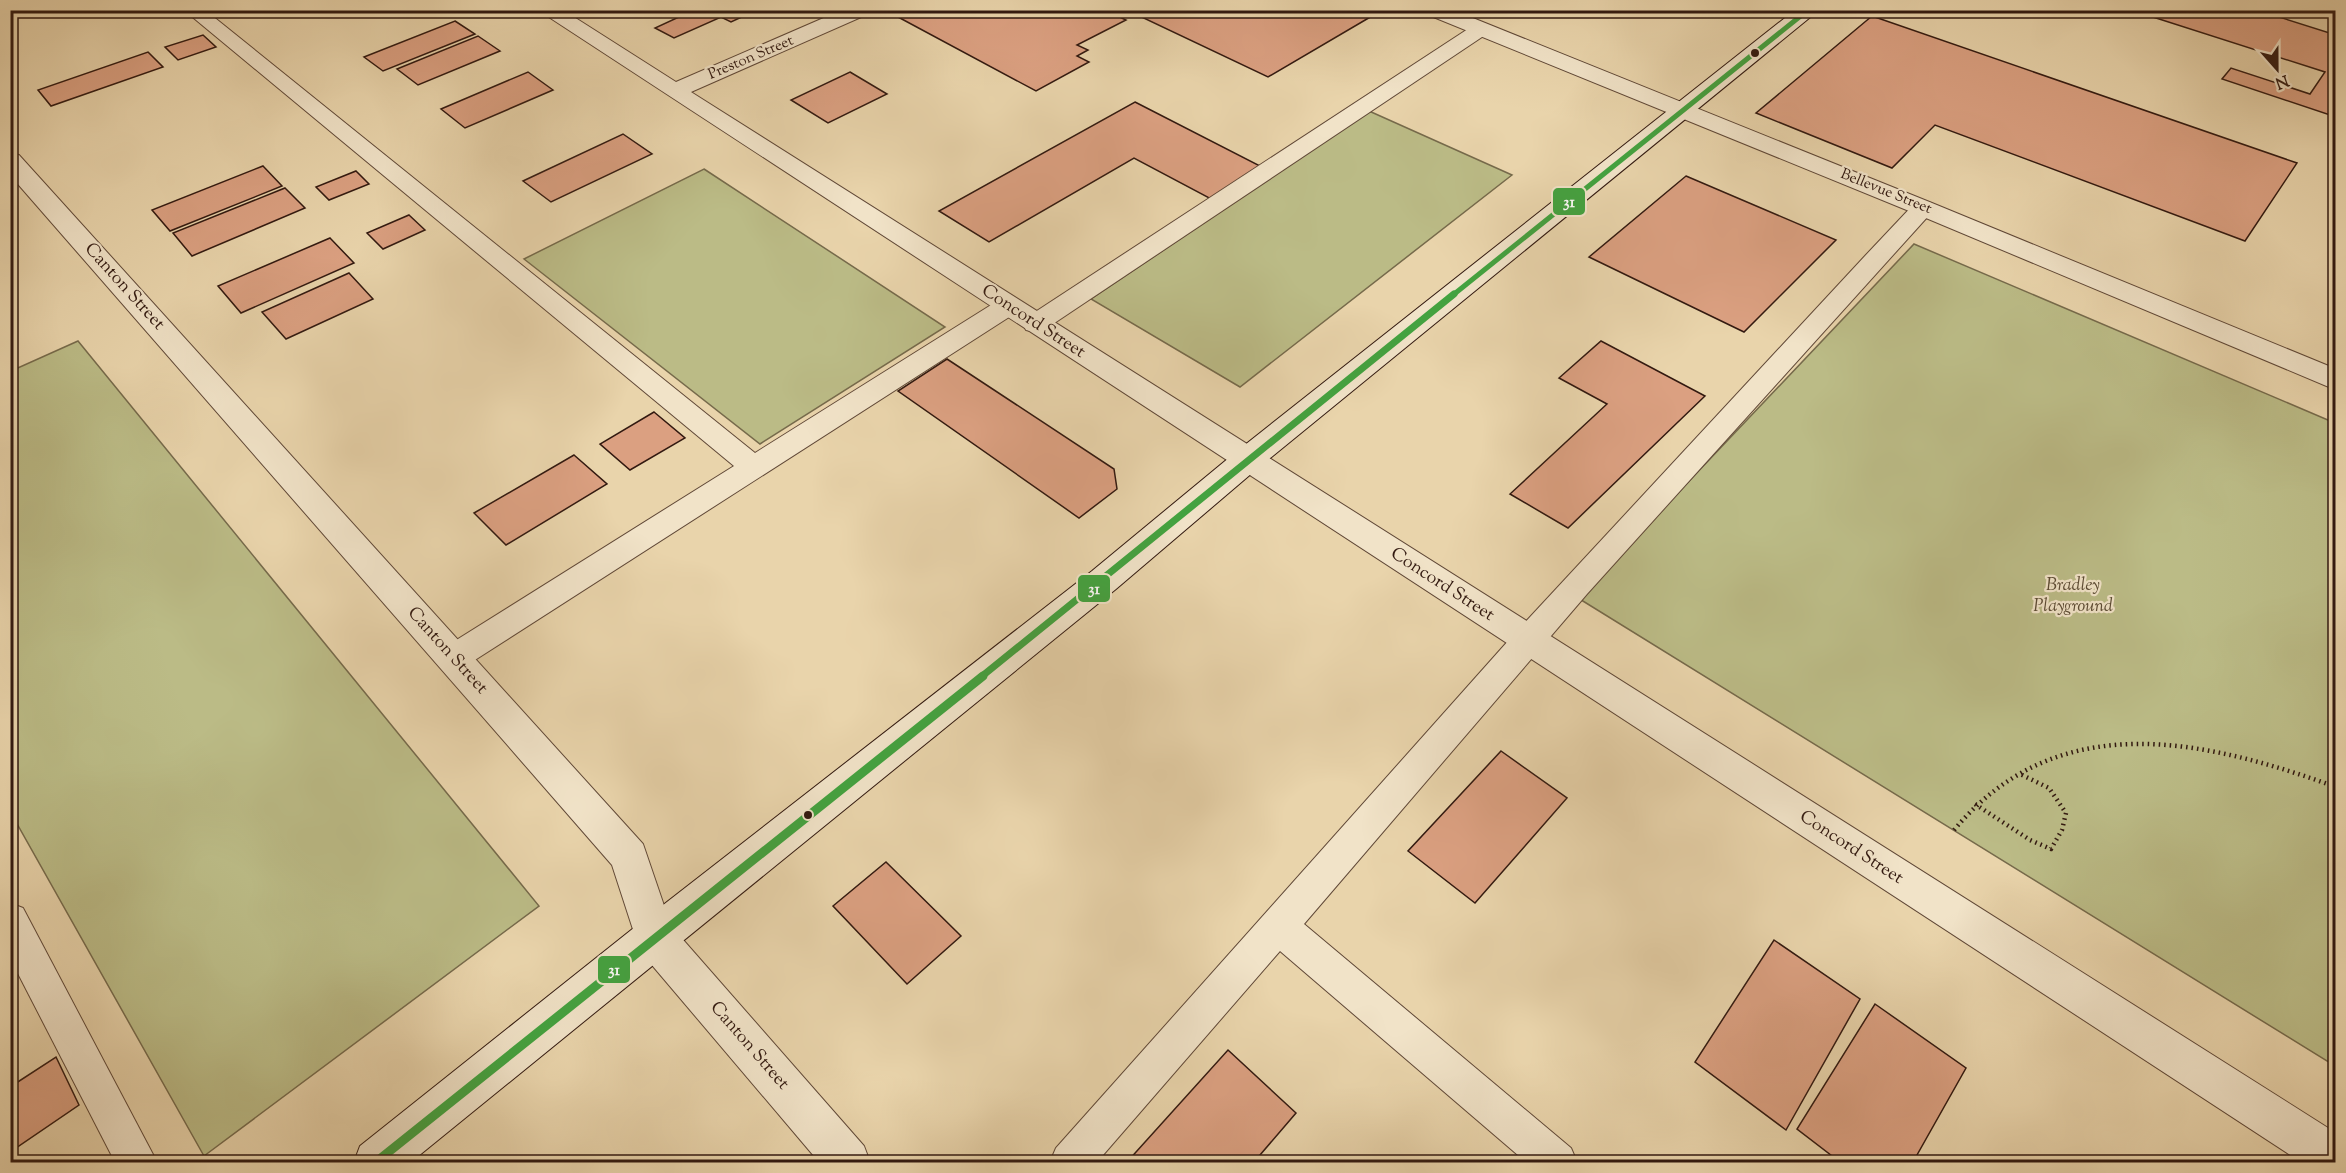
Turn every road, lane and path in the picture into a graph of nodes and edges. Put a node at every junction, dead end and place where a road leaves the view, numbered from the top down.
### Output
1 (193, 10) edge
2 (548, 10) edge
3 (861, 10) edge
4 (1434, 10) edge
5 (1809, 10) edge
6 (1481, 29) junction
7 (674, 91) junction
8 (1684, 110) junction
9 (10, 160) edge
10 (1923, 208) junction
11 (1008, 306) junction
12 (1035, 324) junction
13 (2336, 380) edge
14 (1247, 460) junction
15 (754, 468) junction
16 (1528, 641) junction
17 (453, 658) junction
18 (2020, 774) junction
19 (2336, 788) edge
20 (1975, 804) junction
21 (1954, 830) dead end
22 (10, 920) edge
23 (1280, 927) junction
24 (654, 937) junction
25 (2336, 1159) edge
26 (137, 1162) edge
27 (376, 1162) edge
28 (848, 1162) edge
29 (1070, 1162) edge
30 (1557, 1162) edge

1 - 15 lane
2 - 7 street, Concord Street
3 - 7 street, Preston Street
4 - 6 street, Bellevue Street
5 - 8 street
6 - 8 street, Bellevue Street
6 - 12 lane
7 - 11 street, Concord Street
8 - 10 street, Bellevue Street
8 - 14 street
9 - 17 street, Canton Street
10 - 13 street, Bellevue Street
10 - 16 lane
11 - 12 street, Concord Street
11 - 15 lane
12 - 14 street, Concord Street
14 - 16 street, Concord Street
14 - 24 street
15 - 17 lane
16 - 23 lane
16 - 25 street, Concord Street
17 - 24 street, Canton Street
18 - 19 path
18 - 20 path
18 - 20 path
20 - 21 path
22 - 26 lane
23 - 29 lane
23 - 30 lane
24 - 27 street
24 - 28 street, Canton Street

